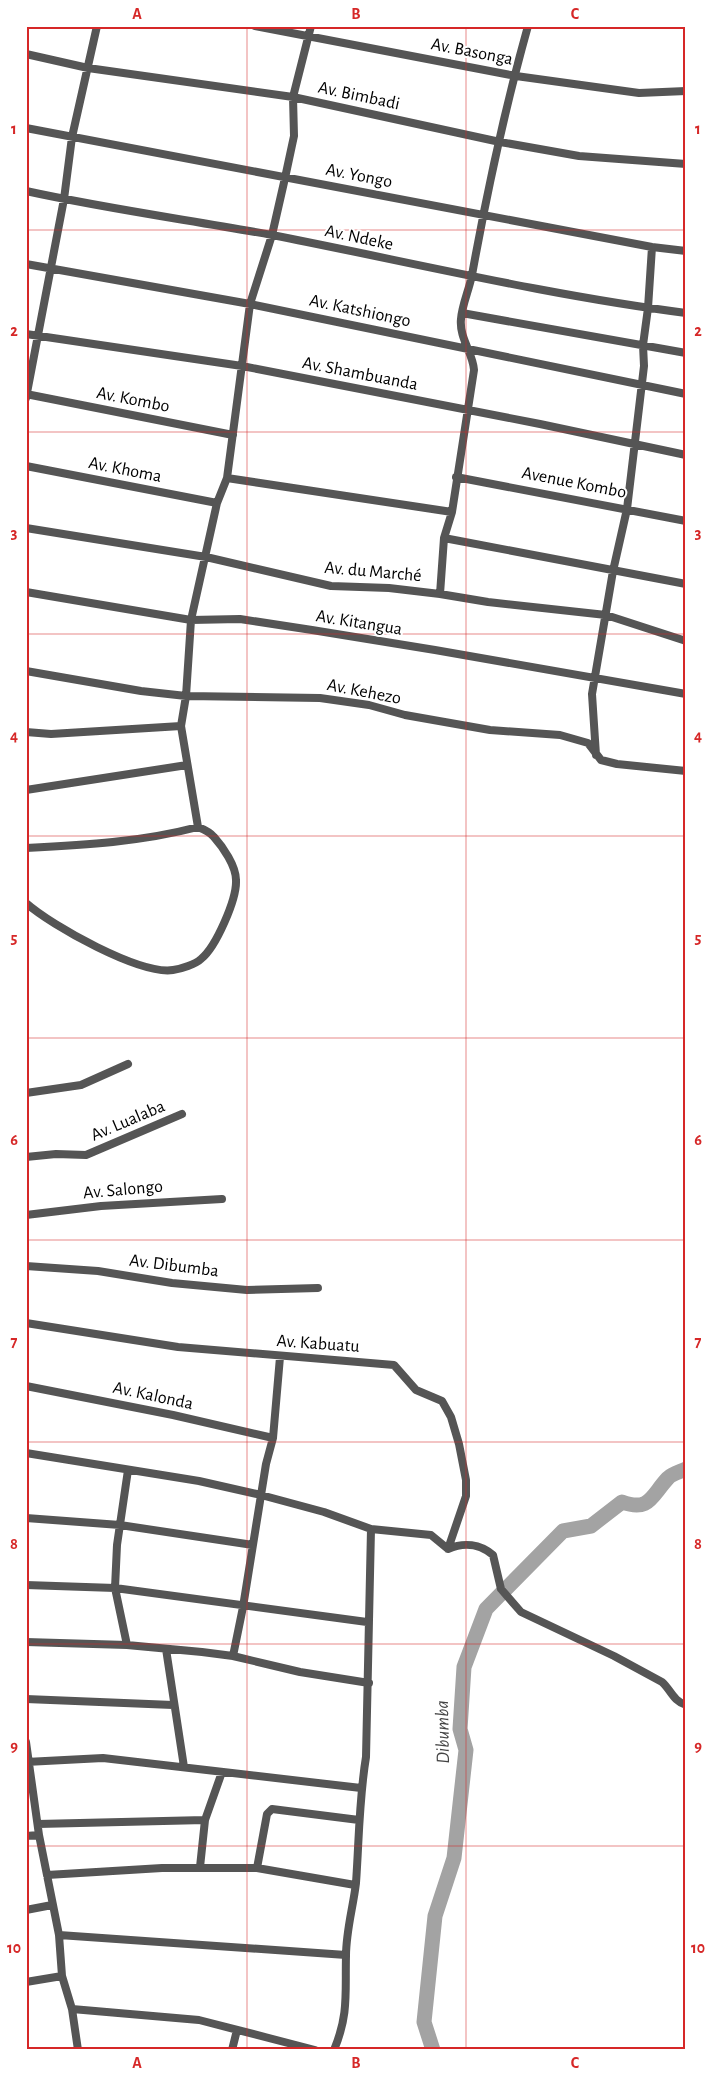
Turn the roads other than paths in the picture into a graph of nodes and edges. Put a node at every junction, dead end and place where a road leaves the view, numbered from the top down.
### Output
1 (97, 26) edge
2 (254, 26) edge
3 (311, 26) edge
4 (528, 26) edge
5 (309, 38) junction
6 (26, 54) edge
7 (88, 68) junction
8 (516, 76) junction
9 (686, 91) edge
10 (293, 98) junction
11 (26, 128) edge
12 (72, 137) junction
13 (500, 142) junction
14 (686, 164) edge
15 (285, 178) junction
16 (26, 191) edge
17 (64, 199) junction
18 (482, 214) junction
19 (272, 236) junction
20 (652, 247) junction
21 (686, 251) edge
22 (26, 264) edge
23 (50, 268) junction
24 (472, 277) junction
25 (250, 304) junction
26 (648, 308) junction
27 (686, 312) edge
28 (462, 313) junction
29 (26, 334) edge
30 (38, 336) junction
31 (643, 345) junction
32 (466, 349) junction
33 (686, 353) edge
34 (242, 366) junction
35 (642, 385) junction
36 (686, 394) edge
37 (26, 396) edge
38 (468, 410) junction
39 (233, 435) junction
40 (635, 445) junction
41 (686, 455) edge
42 (26, 466) edge
43 (456, 477) junction
44 (227, 478) junction
45 (217, 503) junction
46 (627, 509) junction
47 (452, 512) junction
48 (686, 520) edge
49 (26, 528) edge
50 (444, 538) junction
51 (206, 557) junction
52 (613, 570) junction
53 (686, 584) edge
54 (26, 592) edge
55 (440, 594) junction
56 (606, 614) junction
57 (191, 620) junction
58 (686, 641) edge
59 (26, 671) edge
60 (595, 678) junction
61 (686, 694) edge
62 (186, 696) junction
63 (181, 726) junction
64 (26, 732) edge
65 (596, 755) junction
66 (187, 765) junction
67 (686, 771) edge
68 (26, 790) edge
69 (198, 826) junction
70 (26, 848) edge
71 (26, 904) edge
72 (128, 1064) dead end
73 (26, 1093) edge
74 (182, 1114) dead end
75 (26, 1157) edge
76 (222, 1200) dead end
77 (26, 1215) edge
78 (26, 1266) edge
79 (318, 1288) dead end
80 (26, 1323) edge
81 (280, 1357) junction
82 (26, 1386) edge
83 (273, 1438) junction
84 (26, 1452) edge
85 (128, 1470) junction
86 (261, 1495) junction
87 (26, 1518) edge
88 (120, 1526) junction
89 (371, 1529) junction
90 (253, 1545) junction
91 (448, 1549) junction
92 (26, 1585) edge
93 (115, 1588) junction
94 (243, 1607) junction
95 (368, 1622) junction
96 (26, 1642) edge
97 (127, 1645) junction
98 (166, 1649) junction
99 (233, 1656) junction
100 (369, 1683) junction
101 (26, 1699) edge
102 (174, 1705) junction
103 (686, 1705) edge
104 (26, 1742) edge
105 (28, 1762) edge
106 (184, 1767) junction
107 (222, 1772) junction
108 (361, 1788) junction
109 (205, 1820) junction
110 (359, 1820) junction
111 (38, 1824) junction
112 (39, 1835) junction
113 (26, 1836) edge
114 (200, 1867) junction
115 (257, 1868) junction
116 (47, 1875) junction
117 (356, 1885) junction
118 (52, 1905) junction
119 (26, 1910) edge
120 (59, 1935) junction
121 (346, 1955) junction
122 (62, 1976) junction
123 (26, 1982) edge
124 (72, 2009) junction
125 (238, 2030) junction
126 (78, 2050) edge
127 (232, 2050) edge
128 (316, 2050) edge
129 (334, 2050) edge

1 - 7 street
2 - 5 street, Av. Basonga
3 - 5 street
4 - 8 street
5 - 8 street, Av. Basonga
5 - 10 street
6 - 7 street, Av. Bimbadi
7 - 10 street, Av. Bimbadi
7 - 12 street
8 - 9 street, Av. Basonga
8 - 13 street
10 - 13 street, Av. Bimbadi
10 - 15 street
11 - 12 street, Av. Yongo
12 - 15 street, Av. Yongo
12 - 17 street
13 - 14 street, Av. Bimbadi
13 - 18 street
15 - 18 street, Av. Yongo
15 - 19 street
16 - 17 street, Av. Ndeke
17 - 19 street, Av. Ndeke
17 - 23 street
18 - 20 street, Av. Yongo
18 - 24 street
19 - 24 street, Av. Ndeke
19 - 25 street
20 - 21 street, Av. Yongo
20 - 26 street
22 - 23 street, Av. Katshiongo
23 - 25 street, Av. Katshiongo
23 - 30 street
24 - 26 street, Av. Ndeke
24 - 28 street
25 - 32 street, Av. Katshiongo
25 - 34 street
26 - 27 street, Av. Ndeke
26 - 31 street
28 - 31 street
28 - 32 street
29 - 30 street, Av. Shambuanda
30 - 34 street, Av. Shambuanda
30 - 37 street
31 - 33 street
31 - 35 street
32 - 35 street, Av. Katshiongo
32 - 38 street
34 - 38 street, Av. Shambuanda
34 - 39 street
35 - 36 street, Av. Katshiongo
35 - 40 street
37 - 39 street, Av. Kombo
38 - 40 street, Av. Shambuanda
38 - 43 street
39 - 44 street
40 - 41 street, Av. Shambuanda
40 - 46 street
42 - 45 street, Av. Khoma
43 - 46 street, Avenue Kombo
43 - 47 street
44 - 45 street
44 - 47 street
45 - 51 street
46 - 48 street, Avenue Kombo
46 - 52 street
47 - 50 street
49 - 51 street, Av. du Marché
50 - 52 street
50 - 55 street
51 - 55 street, Av. du Marché
51 - 57 street
52 - 53 street
52 - 56 street
54 - 57 street, Av. Kitangua
55 - 56 street, Av. du Marché
56 - 58 street, Av. du Marché
56 - 60 street
57 - 60 street, Av. Kitangua
57 - 62 street
59 - 62 street, Av. Kehezo
60 - 61 street, Av. Kitangua
60 - 65 street
62 - 63 street
62 - 65 street, Av. Kehezo
63 - 64 street
63 - 66 street
65 - 67 street, Av. Kehezo
66 - 68 street
66 - 69 street
69 - 70 street
69 - 71 street
72 - 73 street
74 - 75 street, Av. Lualaba
76 - 77 street, Av. Salongo
78 - 79 street, Av. Dibumba
80 - 81 street, Av. Kabuatu
81 - 83 street
81 - 91 street, Av. Kabuatu
82 - 83 street, Av. Kalonda
83 - 86 street
84 - 85 street
85 - 86 street
85 - 88 street
86 - 89 street
86 - 90 street
87 - 88 street
88 - 90 street
88 - 93 street
89 - 91 street
89 - 95 street
90 - 94 street
91 - 103 street
92 - 93 street
93 - 94 street
93 - 97 street
94 - 95 street
94 - 99 street
95 - 100 street
96 - 97 street
97 - 98 street
98 - 99 street
98 - 102 street
99 - 100 street
100 - 108 street
101 - 102 street
102 - 106 street
104 - 105 street
105 - 106 street
105 - 111 street
106 - 107 street
107 - 108 street
107 - 109 street
108 - 110 street
109 - 111 street
109 - 114 street
110 - 115 street
110 - 117 street
111 - 112 street
112 - 113 street
112 - 116 street
114 - 115 street
114 - 116 street
115 - 117 street
116 - 118 street
117 - 121 street
118 - 119 street
118 - 120 street
120 - 121 street
120 - 122 street
121 - 129 street
122 - 123 street
122 - 124 street
124 - 125 street
124 - 126 street
125 - 127 street
125 - 128 street

